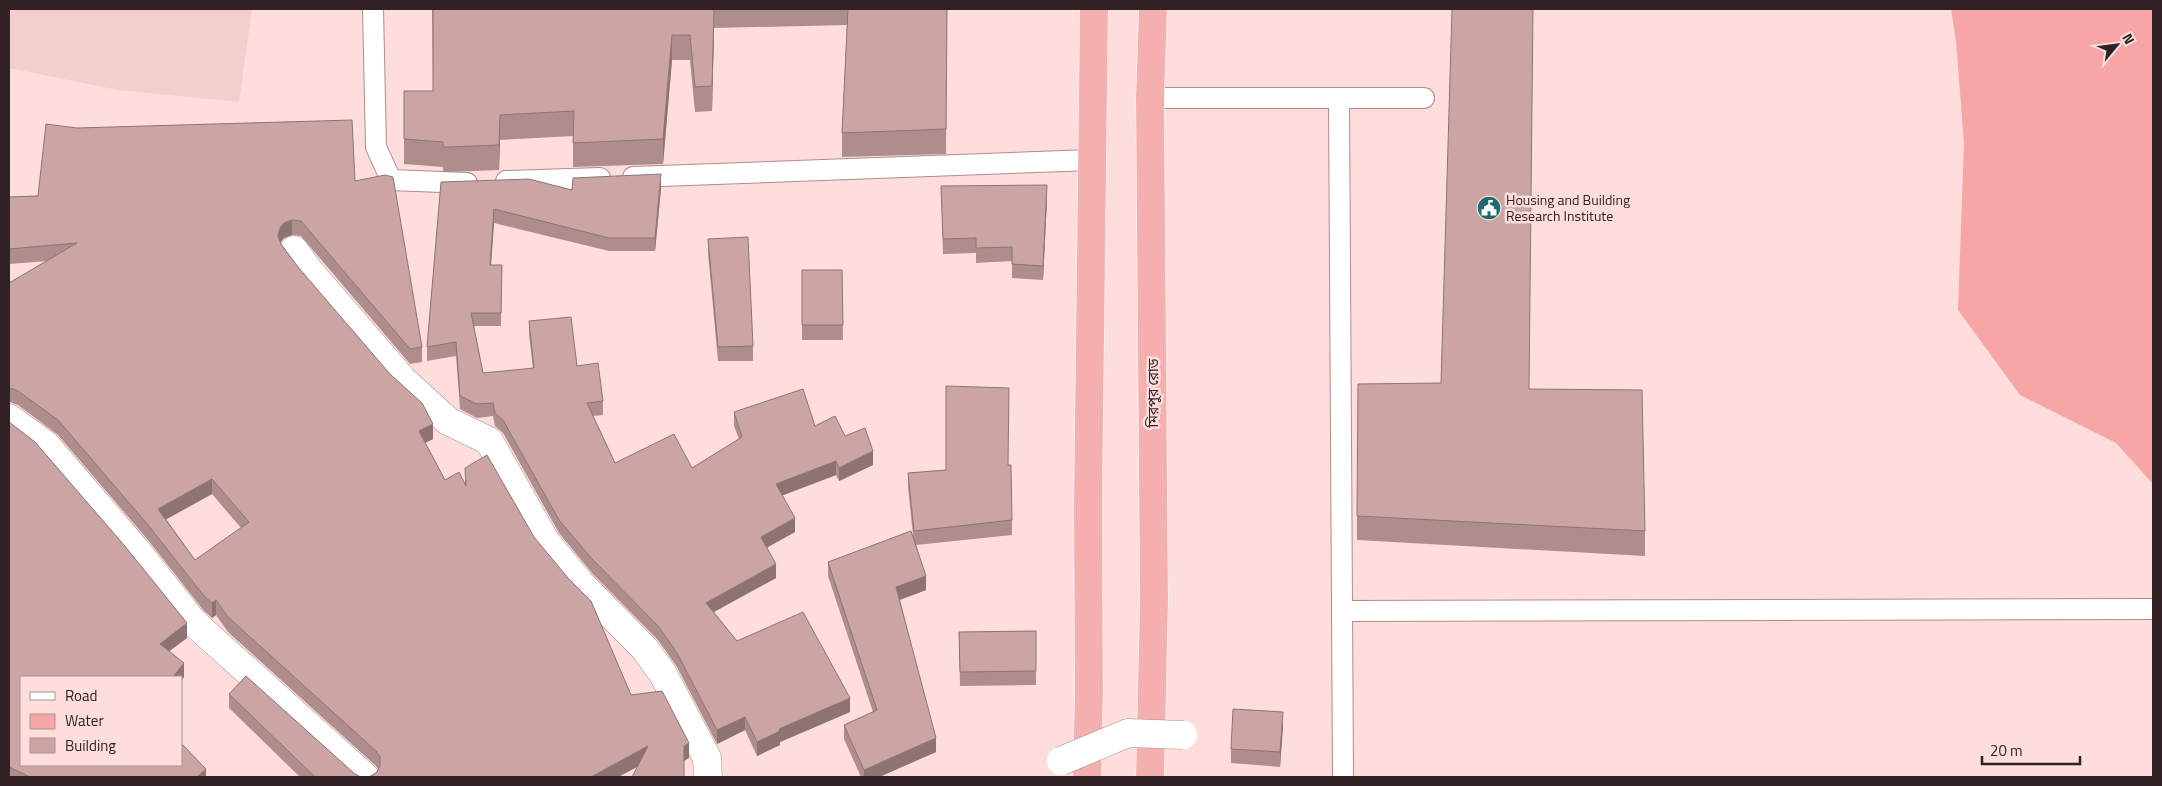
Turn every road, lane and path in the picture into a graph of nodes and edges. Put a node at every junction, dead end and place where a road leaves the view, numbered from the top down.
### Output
1 (373, 9) edge
2 (1094, 9) edge
3 (1153, 9) edge
4 (1150, 98) junction
5 (1339, 98) junction
6 (1424, 98) dead end
7 (1091, 160) junction
8 (294, 250) dead end
9 (9, 418) edge
10 (2153, 609) edge
11 (1342, 611) junction
12 (1183, 735) dead end
13 (1061, 761) dead end
14 (366, 777) edge
15 (708, 777) edge
16 (1087, 777) edge
17 (1150, 777) edge
18 (1343, 777) edge

1 - 7 lane
2 - 7 highway
3 - 4 highway, মিরপুর রোড
4 - 5 lane
4 - 17 highway, মিরপুর রোড
5 - 6 lane
5 - 11 lane
7 - 16 highway
8 - 15 street
9 - 14 street
10 - 11 lane
11 - 18 lane
12 - 13 street, bridge

